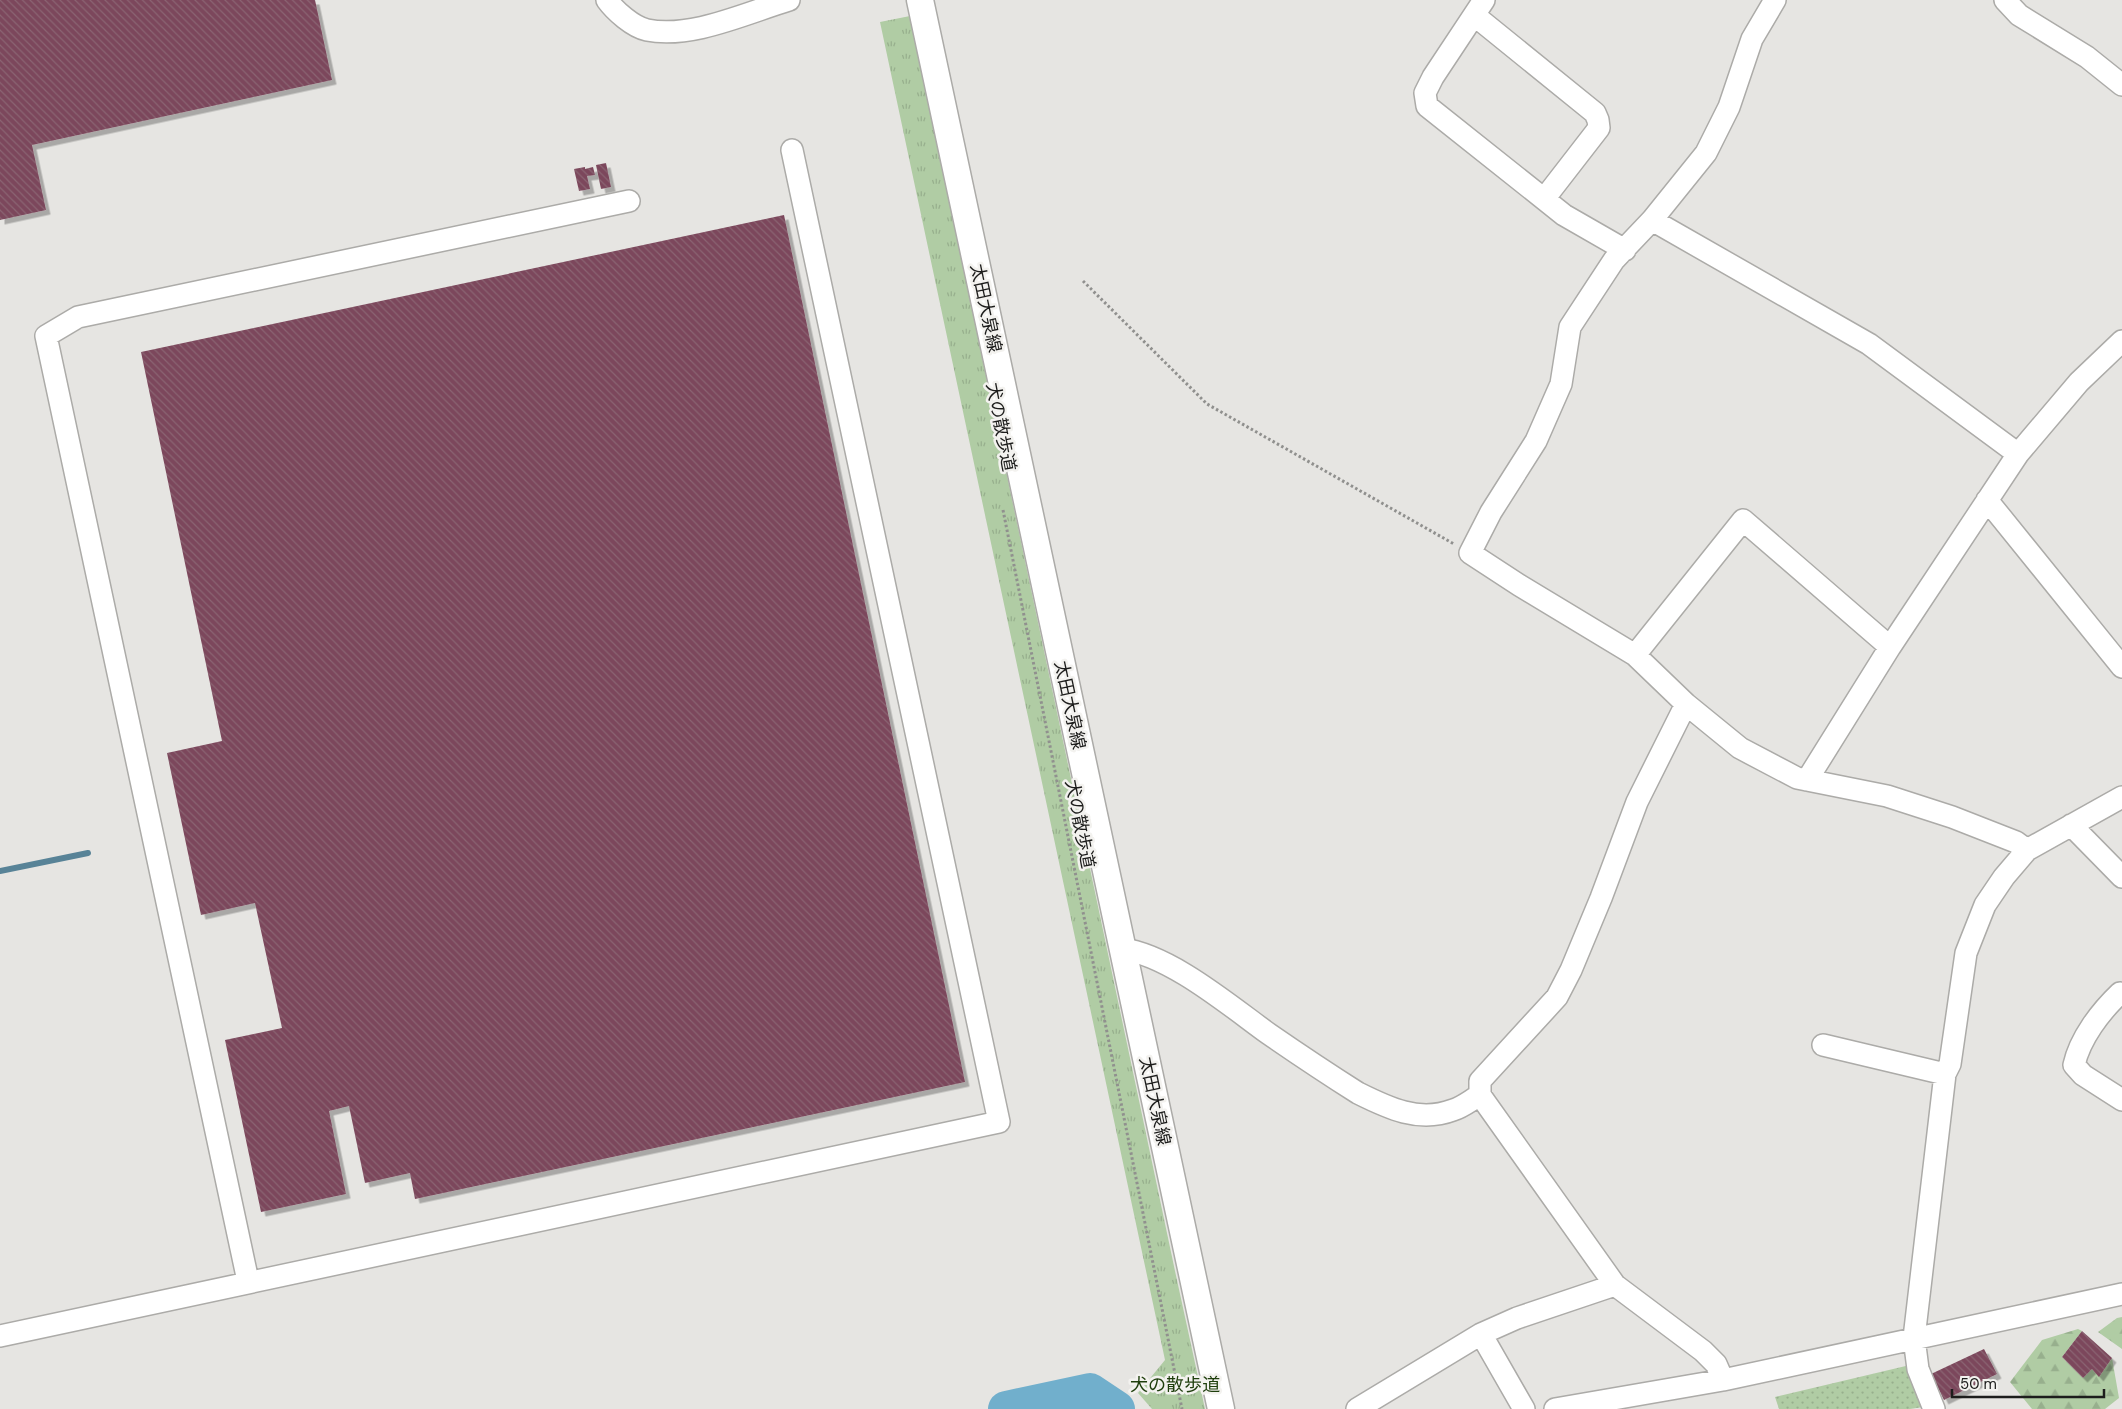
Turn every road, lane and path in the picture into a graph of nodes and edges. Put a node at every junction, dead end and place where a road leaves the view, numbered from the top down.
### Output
1 (607, 0) edge
2 (789, 0) edge
3 (920, 0) edge
4 (1775, 0) edge
5 (2005, 0) edge
6 (1479, 8) edge
7 (2122, 85) edge
8 (792, 150) dead end
9 (1544, 199) junction
10 (629, 201) dead end
11 (1652, 220) junction
12 (1625, 250) junction
13 (1082, 281) dead end
14 (2122, 341) edge
15 (2018, 454) junction
16 (1987, 500) junction
17 (1003, 509) dead end
18 (1470, 553) junction
19 (1890, 647) junction
20 (1635, 654) junction
21 (2122, 666) edge
22 (1686, 704) junction
23 (1807, 780) junction
24 (2122, 797) edge
25 (2071, 825) junction
26 (2027, 850) junction
27 (2122, 877) edge
28 (1122, 949) junction
29 (2120, 993) dead end
30 (1823, 1045) dead end
31 (1945, 1074) junction
32 (1480, 1095) junction
33 (2122, 1100) edge
34 (248, 1281) junction
35 (1615, 1286) junction
36 (2122, 1294) edge
37 (1481, 1334) junction
38 (0, 1336) edge
39 (1914, 1338) junction
40 (1723, 1380) junction
41 (1182, 1409) edge
42 (1221, 1409) edge
43 (1357, 1409) edge
44 (1524, 1409) edge
45 (1555, 1409) edge
46 (1934, 1409) edge

1 - 2 street
3 - 28 main road, 太田大泉線
4 - 11 street
5 - 7 street
6 - 9 street
6 - 9 street
8 - 34 street
9 - 12 street
10 - 34 street
11 - 12 street
11 - 15 street
12 - 18 street
13 - 18 path
14 - 15 street
15 - 16 street
16 - 19 street
16 - 21 street
17 - 41 path, 犬の散歩道
18 - 20 street
19 - 20 street
19 - 23 street
20 - 22 street
22 - 23 street
22 - 32 street
23 - 26 street
24 - 25 street
25 - 26 street
25 - 27 street
26 - 31 street
28 - 32 street
28 - 42 main road, 太田大泉線
29 - 33 street
30 - 31 street
31 - 39 street
32 - 35 street
34 - 38 street
35 - 37 street
35 - 40 street
36 - 39 street
37 - 43 street
37 - 44 street
39 - 40 street
39 - 46 street
40 - 45 street

